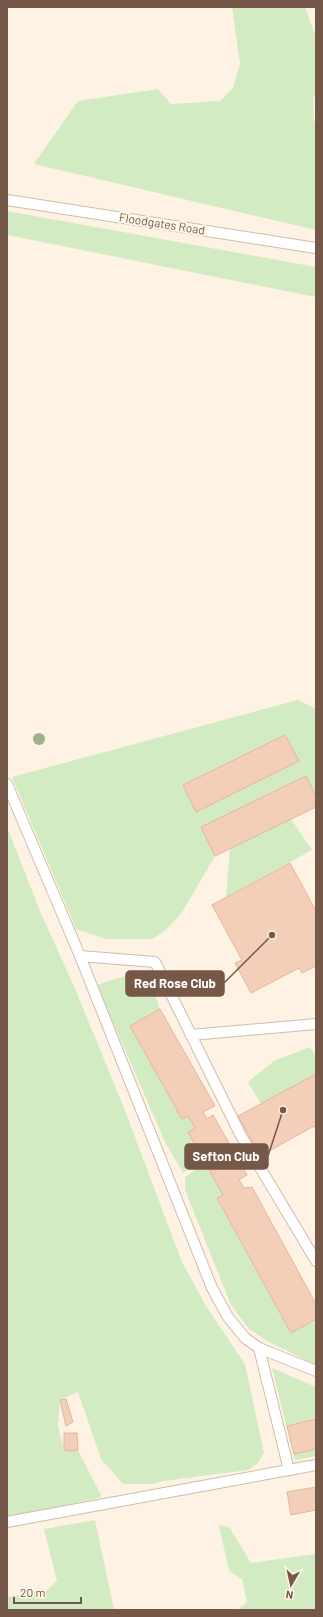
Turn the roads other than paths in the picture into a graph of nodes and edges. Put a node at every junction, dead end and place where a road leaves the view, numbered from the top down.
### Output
1 (7, 200) edge
2 (316, 248) edge
3 (7, 784) edge
4 (80, 956) junction
5 (316, 1024) edge
6 (191, 1035) junction
7 (316, 1261) edge
8 (259, 1348) junction
9 (316, 1371) edge
10 (316, 1465) edge
11 (289, 1470) junction
12 (7, 1522) edge

1 - 2 lane, Floodgates Road
3 - 4 lane
4 - 6 lane
4 - 8 lane
5 - 6 lane
6 - 7 lane
8 - 9 lane
8 - 11 lane
10 - 11 lane
11 - 12 lane

